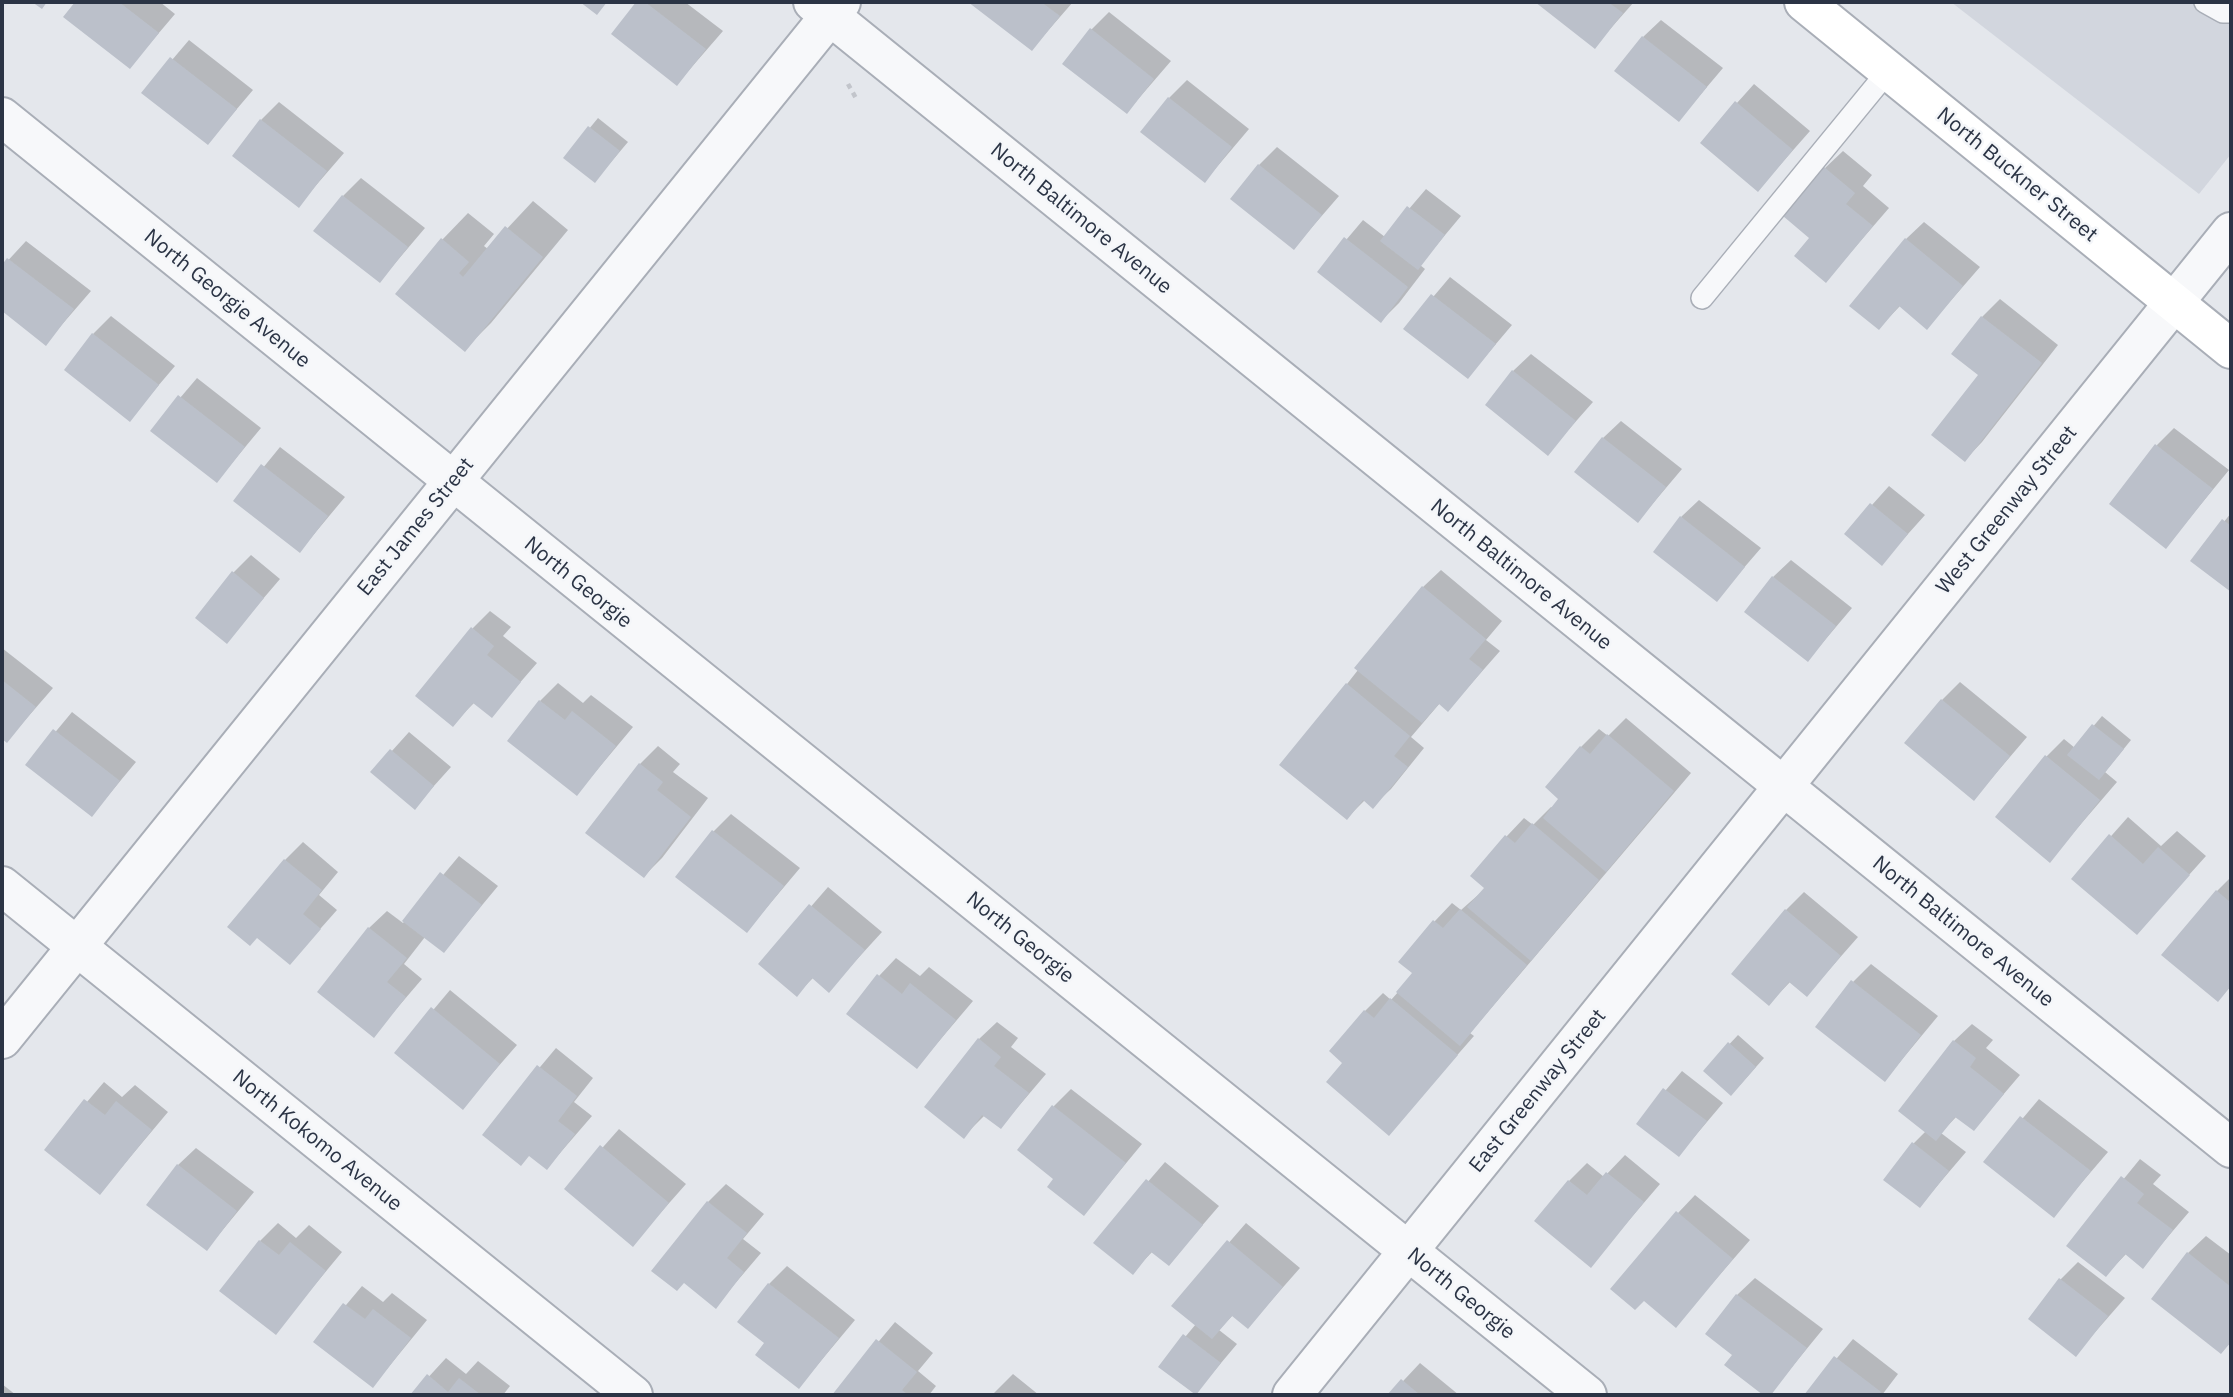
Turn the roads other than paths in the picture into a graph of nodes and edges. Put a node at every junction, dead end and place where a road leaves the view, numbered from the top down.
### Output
1 (1804, 2) edge
2 (2205, 2) edge
3 (828, 6) edge
4 (2231, 12) edge
5 (1889, 71) junction
6 (2, 117) edge
7 (2231, 232) edge
8 (1702, 298) dead end
9 (2174, 302) junction
10 (2231, 349) edge
11 (453, 481) junction
12 (1783, 788) junction
13 (2, 886) edge
14 (76, 946) junction
15 (2, 1039) edge
16 (2231, 1148) edge
17 (1409, 1252) junction
18 (633, 1395) edge
19 (1292, 1395) edge
20 (1587, 1395) edge

1 - 5 main road, North Buckner Street
2 - 4 lane
3 - 11 street, East James Street
3 - 12 street, North Baltimore Avenue
5 - 8 lane
5 - 9 main road, North Buckner Street
6 - 11 street, North Georgie Avenue
7 - 9 street, West Greenway Street
9 - 10 main road, North Buckner Street
9 - 12 street, West Greenway Street
11 - 14 street, East James Street
11 - 17 street, North Georgie
12 - 16 street, North Baltimore Avenue
12 - 17 street, East Greenway Street
13 - 14 street, North Kokomo Avenue
14 - 15 street, East James Street
14 - 18 street, North Kokomo Avenue
17 - 19 street, East Greenway Street
17 - 20 street, North Georgie

